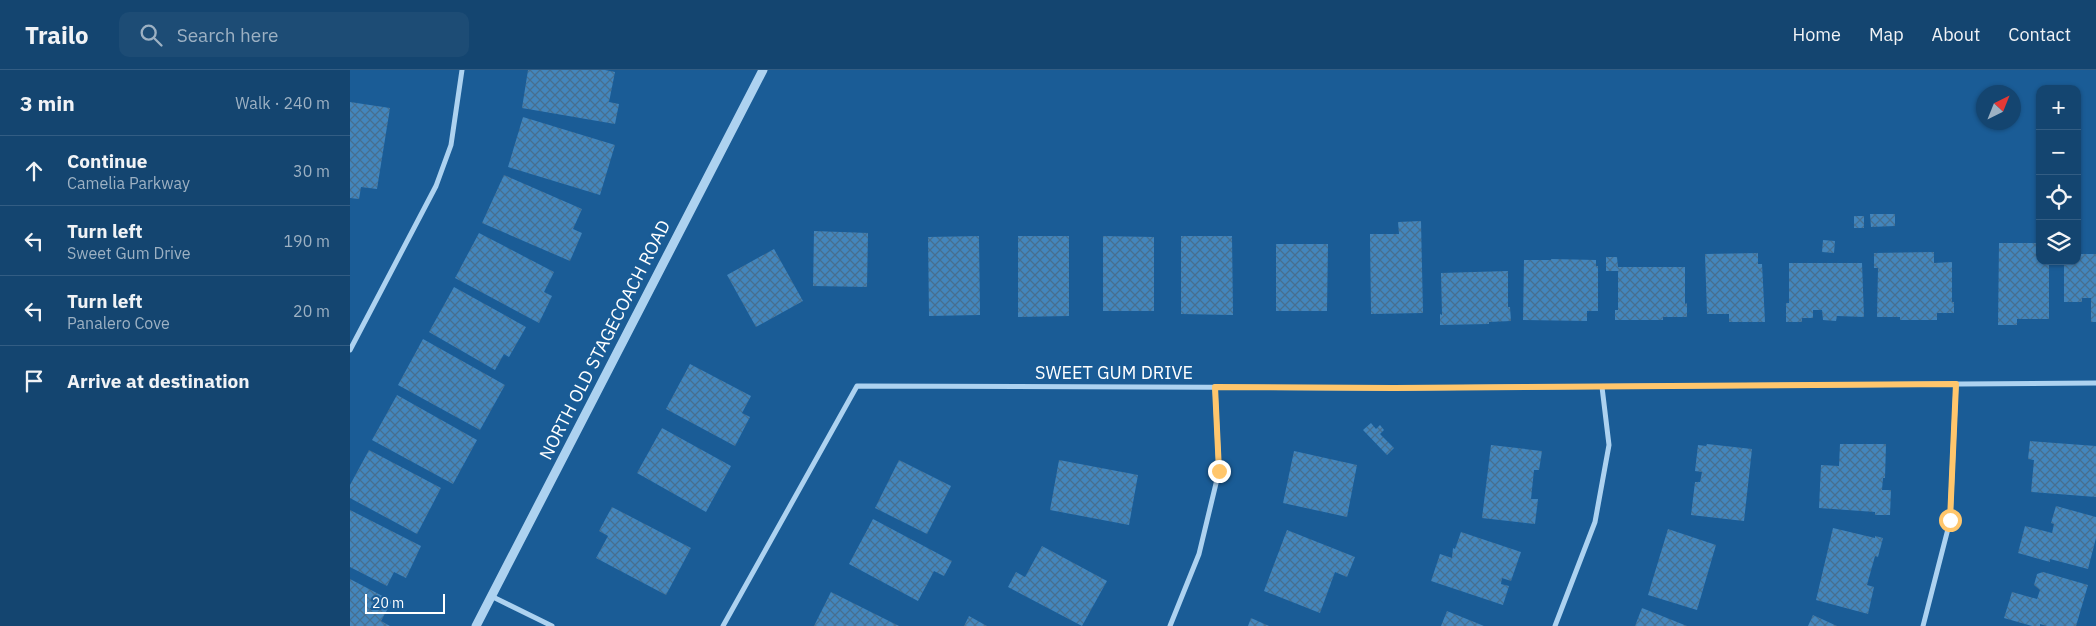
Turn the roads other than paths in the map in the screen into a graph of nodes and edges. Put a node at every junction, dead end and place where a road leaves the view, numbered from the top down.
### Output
1 (462, 70) edge
2 (763, 70) edge
3 (350, 350) edge
4 (2096, 382) edge
5 (1956, 384) junction
6 (1215, 387) junction
7 (1602, 387) junction
8 (491, 596) junction
9 (476, 626) edge
10 (552, 626) edge
11 (723, 626) edge
12 (1170, 626) edge
13 (1555, 626) edge
14 (1923, 626) edge

1 - 3 street
2 - 8 street, NORTH OLD STAGECOACH ROAD
4 - 5 street, SWEET GUM DRIVE
5 - 7 street, SWEET GUM DRIVE
5 - 14 street
6 - 7 street, SWEET GUM DRIVE
6 - 11 street, SWEET GUM DRIVE
6 - 12 street
7 - 13 street
8 - 9 street, NORTH OLD STAGECOACH ROAD
8 - 10 street

